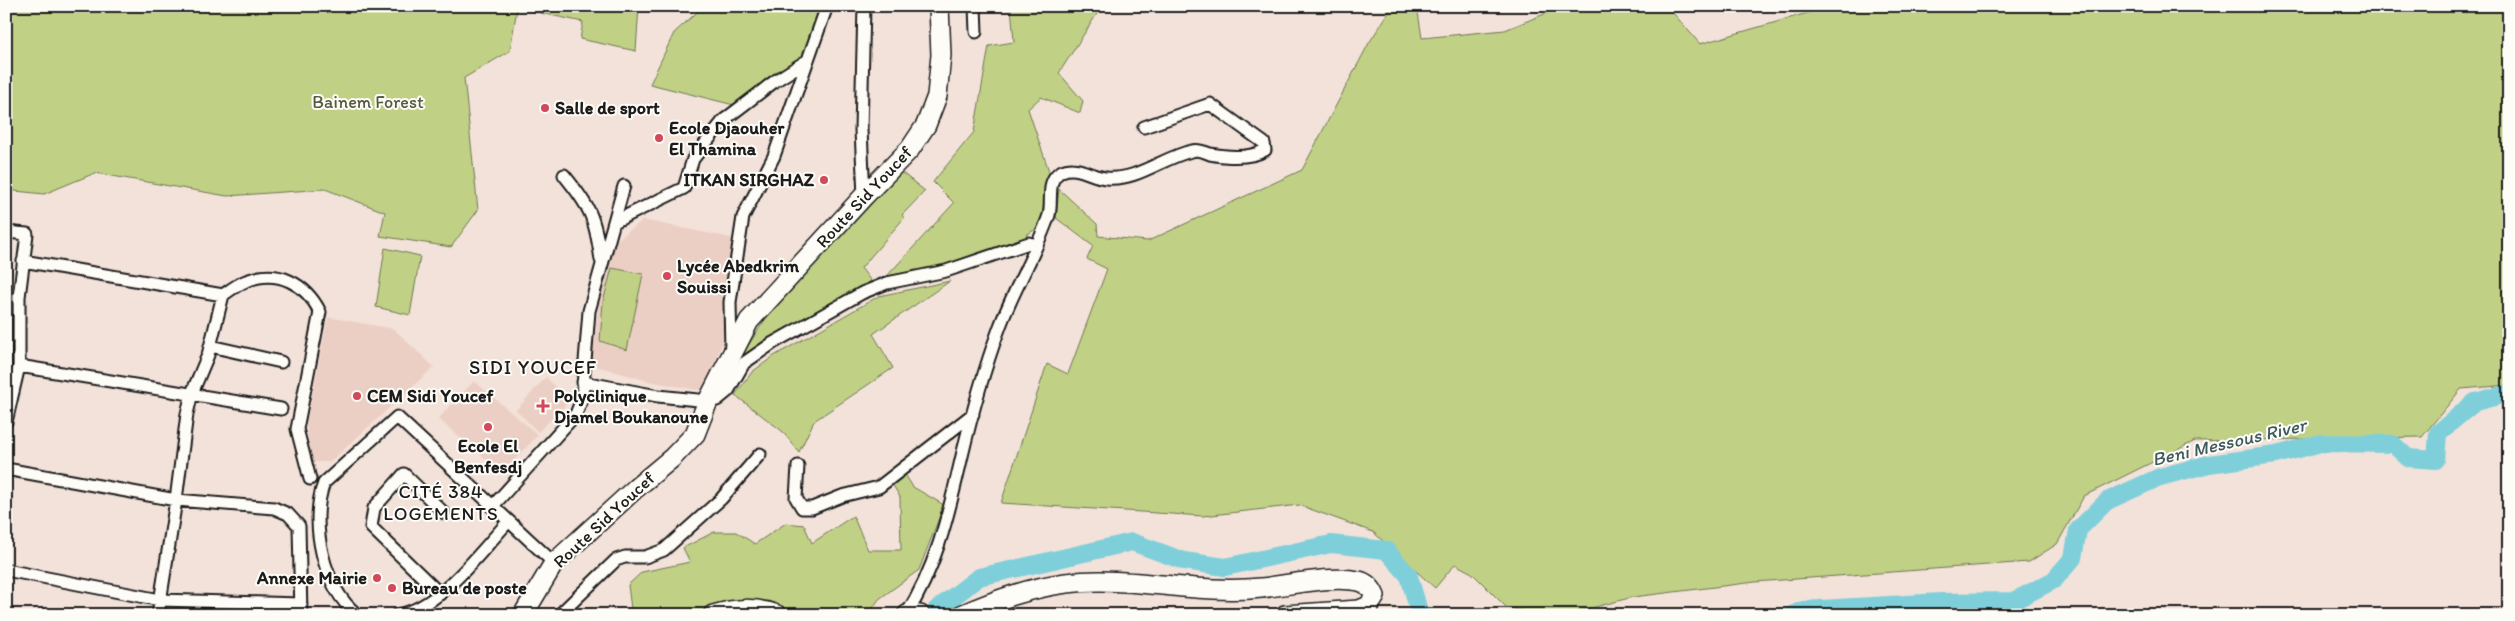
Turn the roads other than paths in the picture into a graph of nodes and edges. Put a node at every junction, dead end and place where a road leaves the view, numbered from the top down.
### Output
1 (827, 6) edge
2 (864, 6) edge
3 (939, 6) edge
4 (974, 6) edge
5 (976, 32) dead end
6 (808, 60) junction
7 (1144, 127) dead end
8 (564, 175) dead end
9 (624, 186) dead end
10 (864, 196) junction
11 (614, 222) junction
12 (6, 232) edge
13 (1037, 245) junction
14 (23, 261) junction
15 (602, 267) junction
16 (223, 295) junction
17 (6, 296) edge
18 (19, 297) junction
19 (210, 346) junction
20 (731, 353) junction
21 (6, 354) edge
22 (19, 360) junction
23 (281, 362) dead end
24 (583, 382) junction
25 (192, 393) junction
26 (708, 401) junction
27 (281, 409) dead end
28 (973, 414) junction
29 (6, 421) edge
30 (760, 454) dead end
31 (798, 466) dead end
32 (6, 469) edge
33 (310, 479) dead end
34 (176, 500) junction
35 (492, 507) junction
36 (444, 513) dead end
37 (508, 522) junction
38 (554, 563) junction
39 (6, 570) edge
40 (920, 593) junction
41 (440, 594) junction
42 (160, 600) junction
43 (301, 609) edge
44 (158, 615) edge
45 (358, 615) edge
46 (397, 615) edge
47 (522, 615) edge
48 (559, 615) edge
49 (713, 615) edge
50 (778, 615) edge
51 (906, 615) edge
52 (922, 615) edge
53 (961, 615) edge
54 (1285, 615) edge

1 - 6 street
2 - 10 street
3 - 10 main road, Route Sid Youcef
4 - 5 street
6 - 11 street
6 - 20 street
7 - 13 street
8 - 15 street
9 - 11 street
10 - 20 main road, Route Sid Youcef
11 - 15 street
12 - 14 street
13 - 26 street
13 - 28 street
14 - 16 street
14 - 18 street
15 - 24 street
16 - 19 street
16 - 33 street
17 - 18 street
18 - 22 street
19 - 23 street
19 - 25 street
20 - 26 main road, Route Sid Youcef
21 - 22 street
22 - 25 street
22 - 29 street
24 - 26 street
24 - 35 street
25 - 27 street
25 - 34 street
26 - 38 main road, Route Sid Youcef
28 - 31 street
28 - 40 street
30 - 48 street
32 - 34 street
34 - 42 street
34 - 43 street
35 - 37 street
35 - 45 street
36 - 41 street
37 - 38 street
37 - 41 street
38 - 47 main road, Route Sid Youcef
39 - 42 street
40 - 51 street
40 - 52 street
41 - 46 street
42 - 43 street
42 - 44 street
49 - 50 main road
51 - 52 main road
53 - 54 main road

